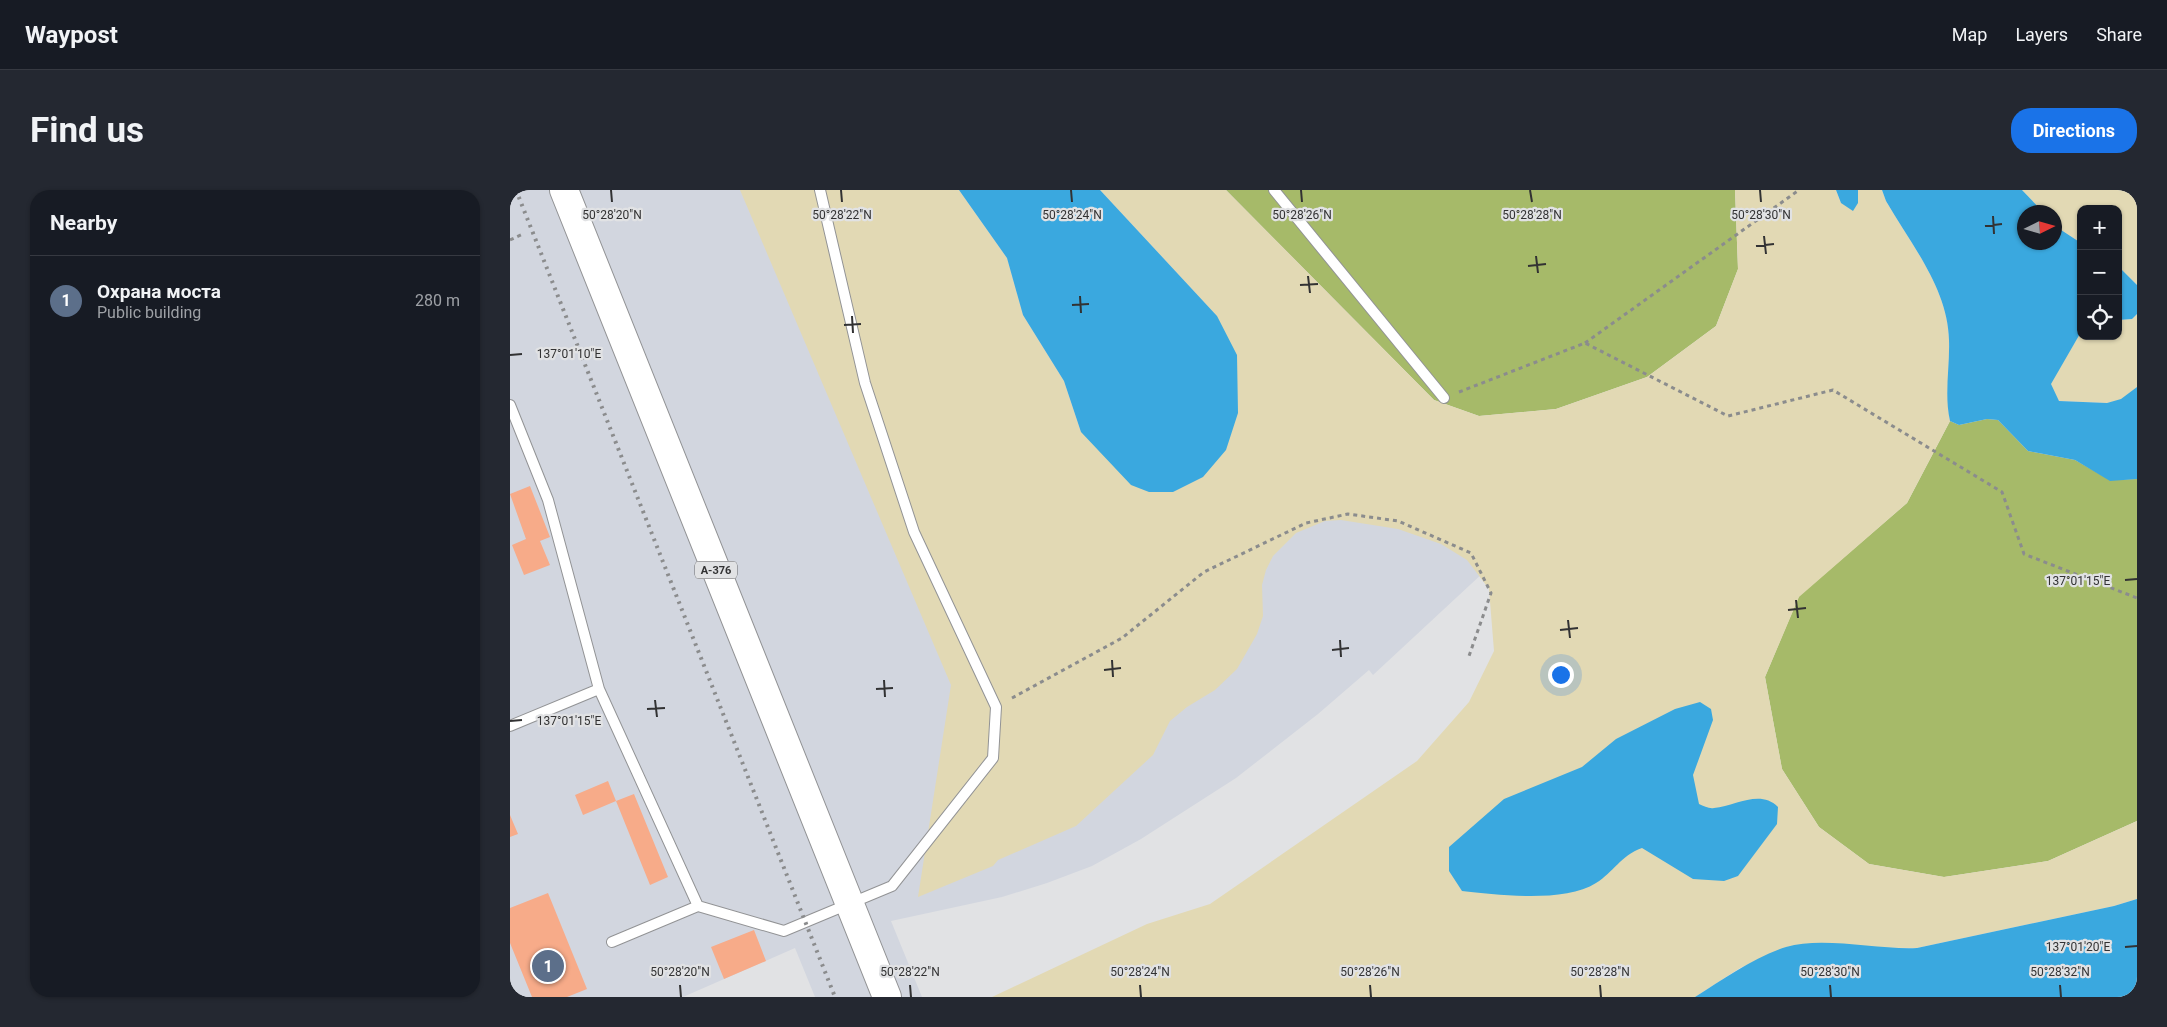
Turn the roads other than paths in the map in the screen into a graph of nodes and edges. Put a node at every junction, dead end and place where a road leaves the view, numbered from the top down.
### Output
1 (564, 190) edge
2 (820, 190) edge
3 (1274, 190) edge
4 (1444, 398) road end
5 (510, 405) edge
6 (599, 689) junction
7 (510, 726) edge
8 (698, 906) junction
9 (612, 942) dead end
10 (886, 997) edge

1 - 10 highway, А-376
2 - 8 lane
3 - 4 lane
5 - 6 lane
6 - 7 lane
6 - 8 lane
8 - 9 lane

